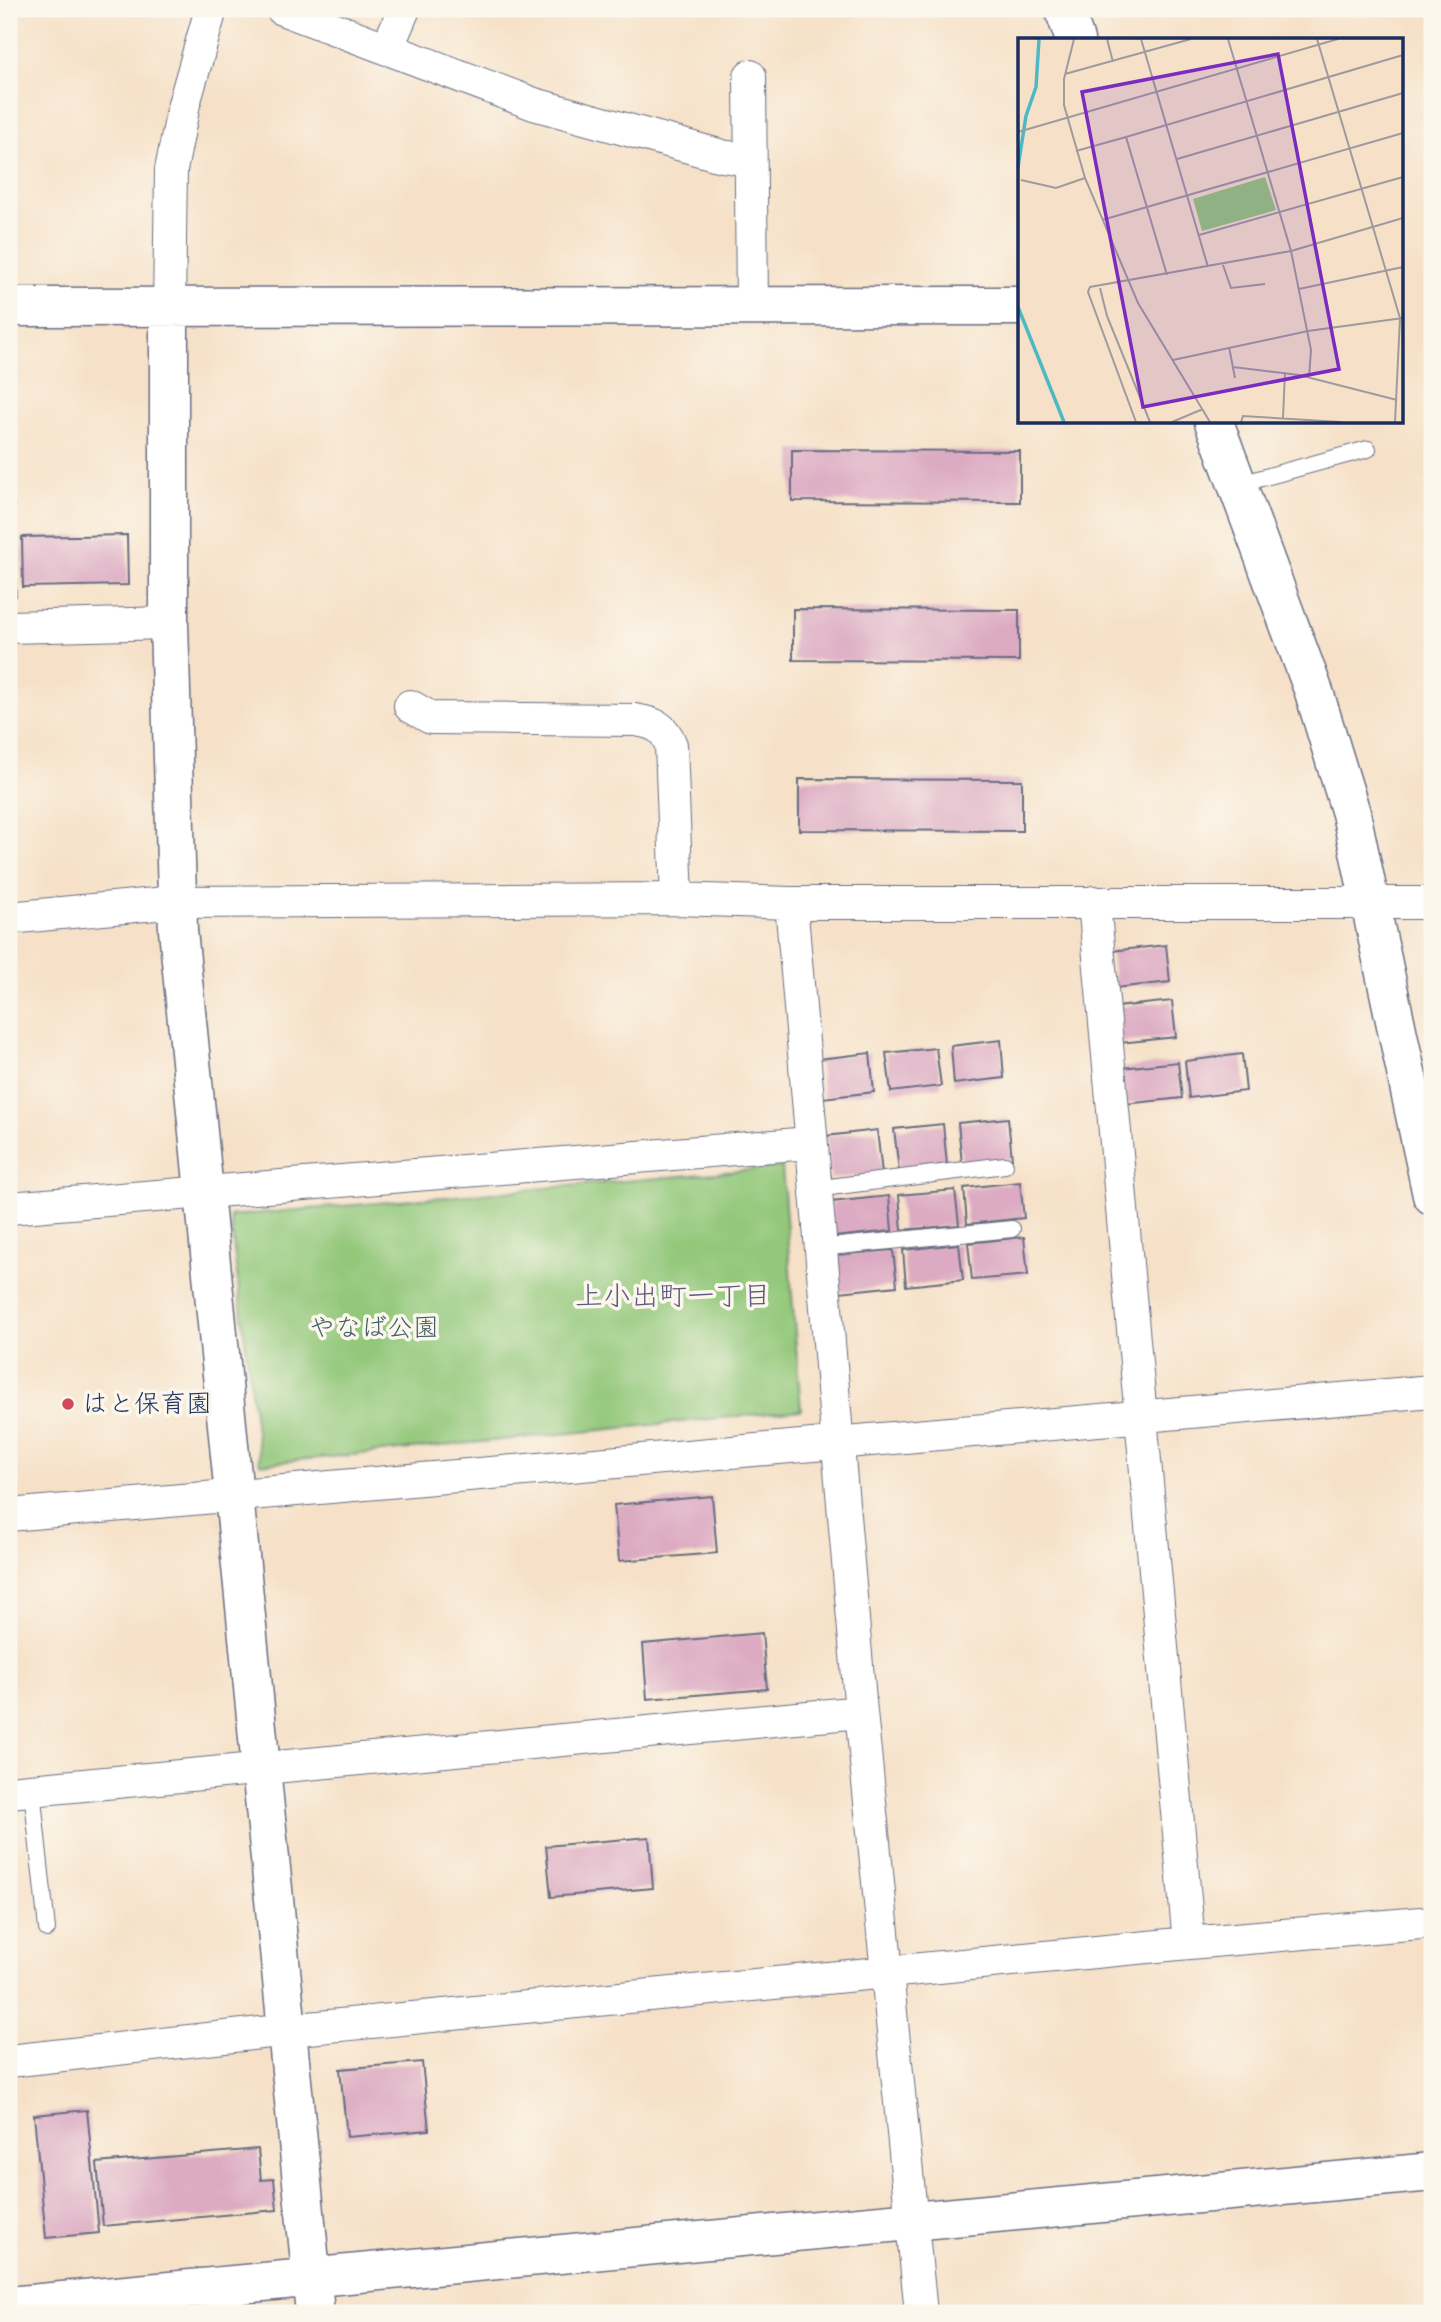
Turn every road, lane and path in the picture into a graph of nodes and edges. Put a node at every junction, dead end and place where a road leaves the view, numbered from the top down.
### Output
1 (211, 9) edge
2 (282, 9) edge
3 (404, 9) edge
4 (1064, 9) edge
5 (1074, 38) edge
6 (387, 49) junction
7 (750, 76) dead end
8 (750, 160) junction
9 (1018, 306) edge
10 (9, 307) edge
11 (752, 307) junction
12 (169, 309) junction
13 (1215, 424) edge
14 (1368, 449) dead end
15 (1238, 488) junction
16 (169, 624) junction
17 (9, 627) edge
18 (410, 706) dead end
19 (677, 899) junction
20 (1368, 901) junction
21 (176, 902) junction
22 (791, 902) junction
23 (1094, 902) junction
24 (1432, 903) edge
25 (9, 918) edge
26 (809, 1143) junction
27 (1005, 1166) dead end
28 (814, 1189) junction
29 (201, 1190) junction
30 (1432, 1195) edge
31 (9, 1208) edge
32 (1012, 1229) dead end
33 (819, 1248) junction
34 (1432, 1391) edge
35 (1139, 1417) junction
36 (836, 1442) junction
37 (233, 1493) junction
38 (9, 1515) edge
39 (861, 1712) junction
40 (263, 1769) junction
41 (21, 1791) edge
42 (1432, 1922) edge
43 (47, 1929) dead end
44 (1189, 1943) junction
45 (887, 1972) junction
46 (288, 2030) junction
47 (9, 2061) edge
48 (1432, 2172) edge
49 (913, 2219) junction
50 (311, 2276) junction
51 (9, 2306) edge
52 (315, 2313) edge
53 (921, 2313) edge

1 - 12 street
2 - 6 street
3 - 6 street
4 - 5 street
6 - 8 street
7 - 8 street
8 - 11 street
9 - 11 street
10 - 12 street
11 - 12 street
12 - 16 street
13 - 15 street
14 - 15 lane
15 - 20 street
16 - 17 street
16 - 21 street
18 - 19 street
19 - 21 street
19 - 22 street
20 - 23 street
20 - 24 street
20 - 30 street
21 - 25 street
21 - 29 street
22 - 23 street
22 - 26 street
23 - 35 street
26 - 28 street
26 - 29 street
27 - 28 lane
28 - 33 street
29 - 31 street
29 - 37 street
32 - 33 lane
33 - 36 street
34 - 35 street
35 - 36 street
35 - 44 street
36 - 37 street
36 - 39 street
37 - 38 street
37 - 40 street
39 - 40 street
39 - 45 street
40 - 41 street
40 - 46 street
41 - 43 lane
42 - 44 street
44 - 45 street
45 - 46 street
45 - 49 street
46 - 47 street
46 - 50 street
48 - 49 street
49 - 50 street
49 - 53 street
50 - 51 street
50 - 52 street

